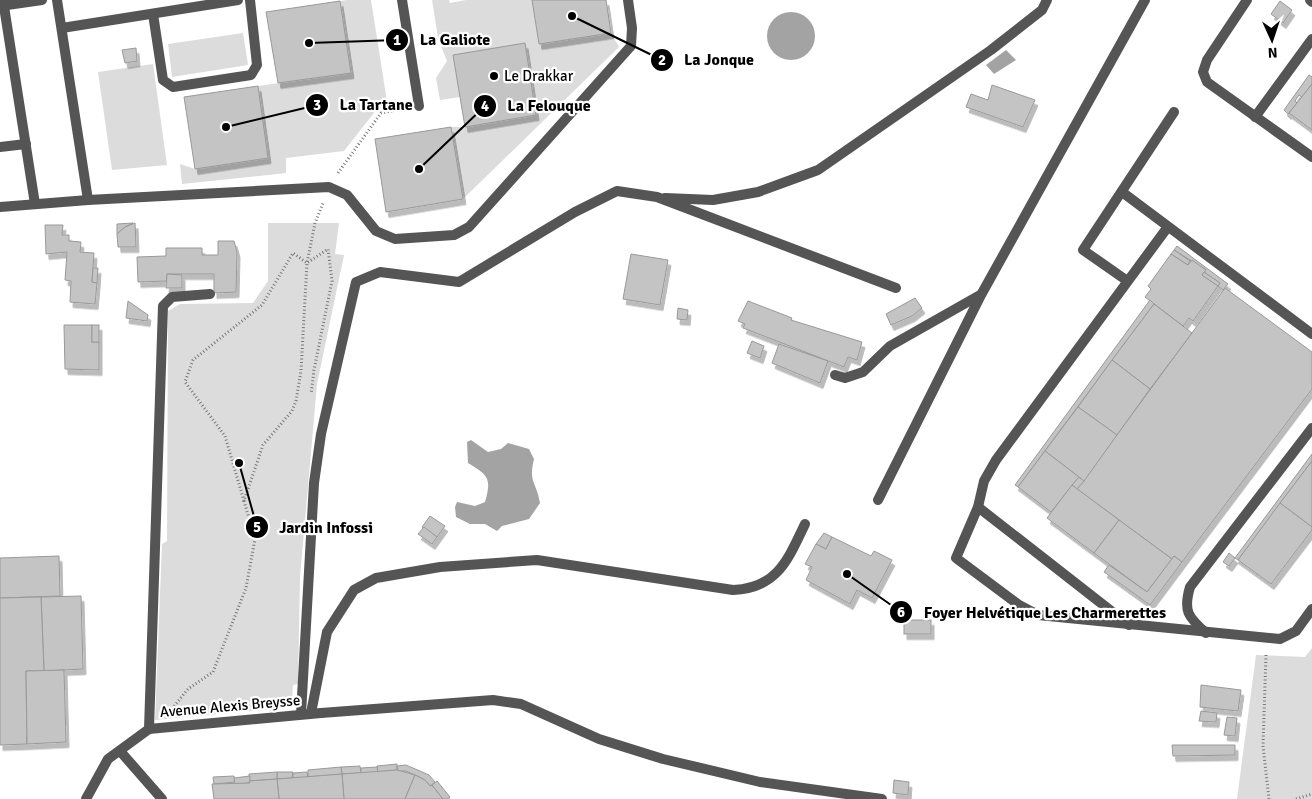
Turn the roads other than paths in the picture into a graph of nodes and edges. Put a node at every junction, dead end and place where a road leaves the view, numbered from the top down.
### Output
1 (42, 0) edge
2 (57, 0) edge
3 (238, 0) edge
4 (250, 0) edge
5 (402, 0) edge
6 (628, 0) edge
7 (1047, 0) edge
8 (1145, 0) edge
9 (1247, 0) edge
10 (226, 1) edge
11 (2, 4) edge
12 (153, 14) junction
13 (62, 28) junction
14 (1312, 39) edge
15 (419, 106) road end
16 (1174, 112) dead end
17 (1255, 117) junction
18 (26, 144) junction
19 (0, 147) edge
20 (1312, 157) edge
21 (1122, 192) junction
22 (657, 198) junction
23 (88, 200) junction
24 (35, 204) junction
25 (0, 208) edge
26 (1167, 228) junction
27 (1126, 280) junction
28 (896, 288) dead end
29 (210, 294) dead end
30 (980, 295) junction
31 (1312, 334) edge
32 (835, 375) dead end
33 (1312, 428) edge
34 (878, 500) dead end
35 (978, 507) junction
36 (805, 524) dead end
37 (1312, 609) edge
38 (1130, 626) junction
39 (1206, 633) junction
40 (311, 713) junction
41 (149, 729) junction
42 (120, 751) junction
43 (86, 799) edge
44 (162, 799) edge
45 (882, 799) edge

1 - 11 street
2 - 13 street
3 - 10 street
4 - 12 street
5 - 15 street
6 - 23 street
7 - 22 street
8 - 30 street
9 - 17 street
10 - 12 street
11 - 18 street
12 - 13 street
13 - 23 street
14 - 17 street
16 - 21 street
17 - 20 street
18 - 19 street
18 - 24 street
21 - 26 street
21 - 27 street
22 - 28 street
22 - 40 street
23 - 24 street
24 - 25 street
26 - 27 street
26 - 31 street
27 - 35 street
29 - 41 street
30 - 32 street
30 - 34 street
33 - 39 street
35 - 38 street
35 - 38 street
36 - 40 street
37 - 39 street
38 - 39 street
40 - 41 street, Avenue Alexis Breysse
40 - 45 street, Avenue Alexis Breysse
41 - 42 street, Avenue Alexis Breysse
42 - 43 street, Avenue Alexis Breysse
42 - 44 street

